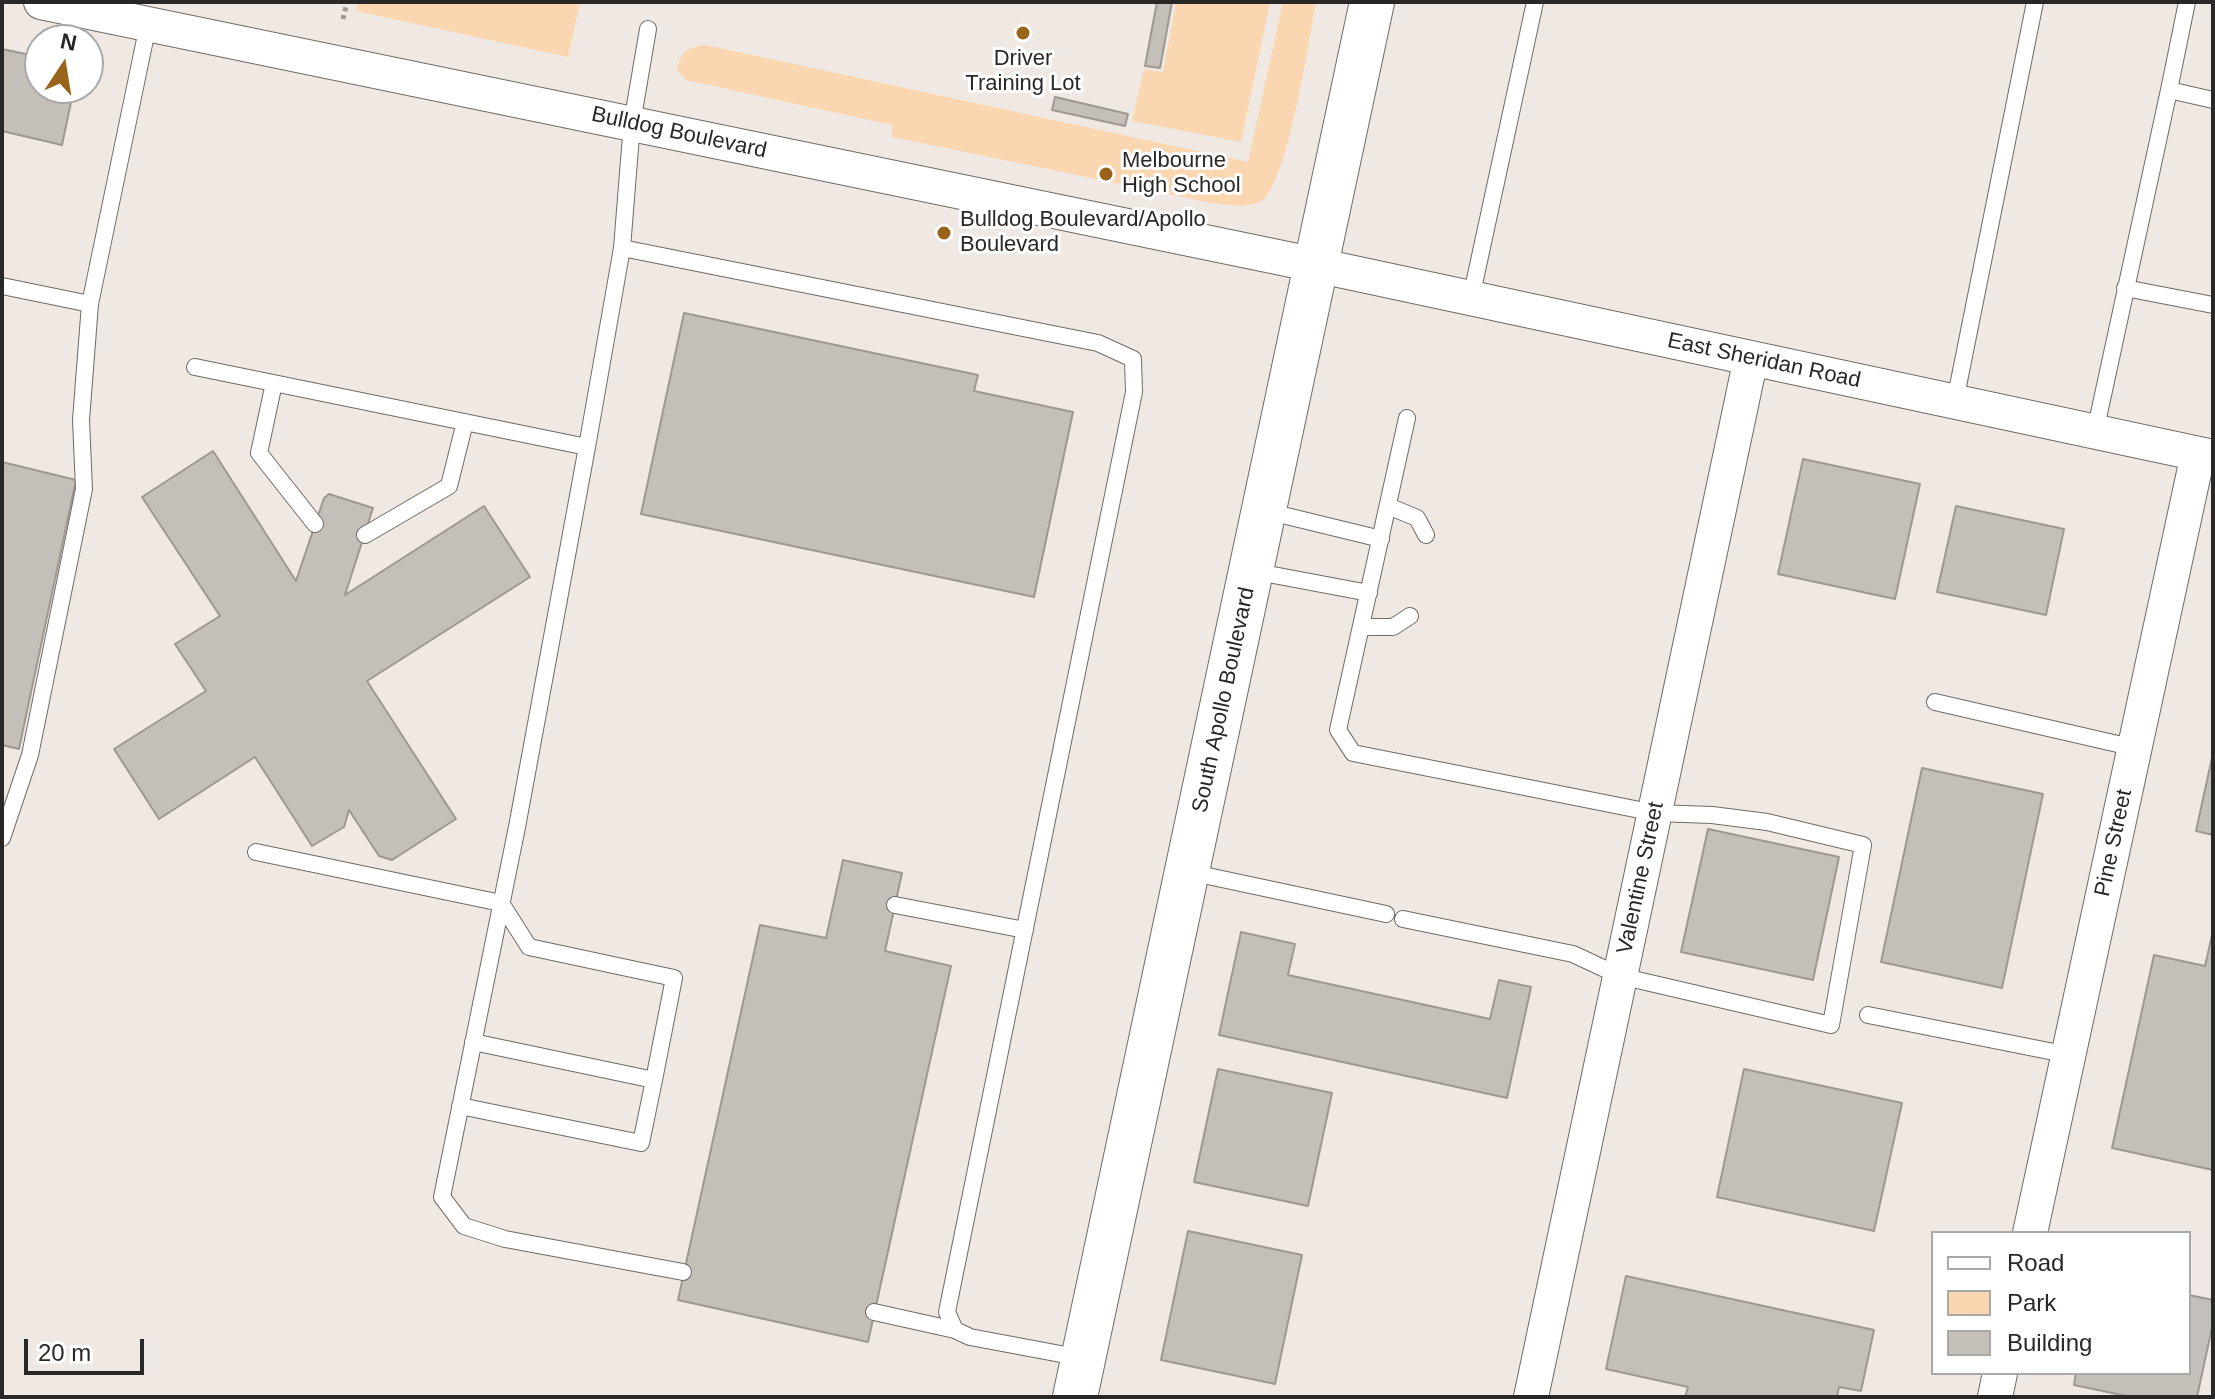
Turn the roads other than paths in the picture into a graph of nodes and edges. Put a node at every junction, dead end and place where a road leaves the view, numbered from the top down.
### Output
1 (41, 2) edge
2 (1372, 2) edge
3 (1535, 2) edge
4 (2035, 2) edge
5 (2187, 2) edge
6 (148, 25) junction
7 (648, 29) dead end
8 (2169, 90) junction
9 (2213, 100) edge
10 (632, 123) junction
11 (622, 248) junction
12 (1316, 265) junction
13 (2, 286) edge
14 (2125, 288) junction
15 (1471, 298) junction
16 (90, 304) junction
17 (2213, 305) edge
18 (1751, 358) junction
19 (195, 367) dead end
20 (274, 383) junction
21 (1955, 401) junction
22 (1407, 418) dead end
23 (465, 422) junction
24 (2095, 432) junction
25 (587, 447) junction
26 (2206, 455) edge
27 (1388, 506) junction
28 (1263, 510) junction
29 (315, 524) dead end
30 (365, 535) dead end
31 (1426, 535) dead end
32 (1381, 539) junction
33 (1250, 571) junction
34 (1369, 593) junction
35 (1410, 616) dead end
36 (1362, 627) junction
37 (1935, 702) dead end
38 (2135, 748) junction
39 (1655, 813) junction
40 (3, 831) edge
41 (256, 852) dead end
42 (1188, 871) junction
43 (501, 903) junction
44 (895, 905) dead end
45 (1386, 914) dead end
46 (1403, 919) dead end
47 (1025, 930) junction
48 (1620, 976) junction
49 (1868, 1015) dead end
50 (473, 1042) junction
51 (2069, 1055) junction
52 (654, 1080) junction
53 (460, 1106) junction
54 (2030, 1231) edge
55 (683, 1272) dead end
56 (874, 1312) dead end
57 (955, 1330) junction
58 (2000, 1375) edge
59 (1079, 1378) edge
60 (1531, 1397) edge
61 (1995, 1397) edge

1 - 6 street, Bulldog Boulevard
2 - 12 street, South Apollo Boulevard
3 - 15 lane
4 - 21 lane
5 - 8 lane
6 - 10 street, Bulldog Boulevard
6 - 16 lane
7 - 10 lane
8 - 9 lane
8 - 14 lane
10 - 11 lane
10 - 12 street, Bulldog Boulevard
11 - 25 lane
11 - 47 lane
12 - 15 street, East Sheridan Road
12 - 28 street, South Apollo Boulevard
13 - 16 lane
14 - 17 lane
14 - 24 lane
15 - 18 street, East Sheridan Road
16 - 40 lane
18 - 21 street, East Sheridan Road
18 - 39 street, Valentine Street
19 - 20 lane
20 - 23 lane
20 - 29 lane
21 - 24 street, East Sheridan Road
22 - 27 lane
23 - 25 lane
23 - 30 lane
24 - 26 street, East Sheridan Road
25 - 43 lane
26 - 38 street, Pine Street
27 - 31 lane
27 - 32 lane
28 - 32 lane
28 - 33 street, South Apollo Boulevard
32 - 34 lane
33 - 34 lane
33 - 42 street, South Apollo Boulevard
34 - 36 lane
35 - 36 lane
36 - 39 lane
37 - 38 lane
38 - 51 street, Pine Street
39 - 48 street, Valentine Street
39 - 48 lane
41 - 43 lane
42 - 45 lane
42 - 59 street, South Apollo Boulevard
43 - 50 lane
43 - 52 lane
44 - 47 lane
46 - 48 lane
47 - 57 lane
48 - 60 street, Valentine Street
49 - 51 lane
50 - 52 lane
50 - 53 lane
51 - 54 street, Pine Street
52 - 53 lane
53 - 55 lane
56 - 57 lane
57 - 59 lane
58 - 61 street

